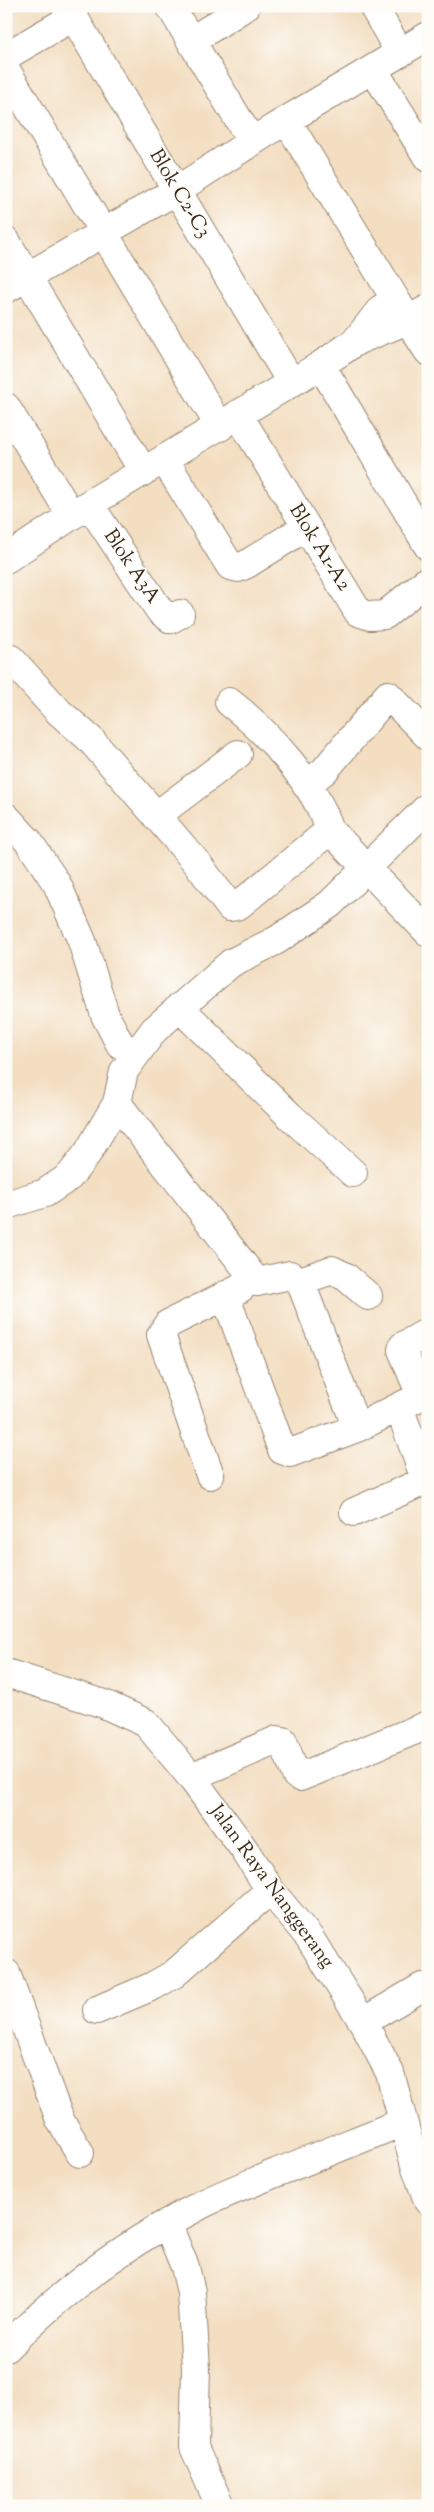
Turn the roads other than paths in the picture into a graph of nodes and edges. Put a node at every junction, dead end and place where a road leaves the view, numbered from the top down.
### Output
1 (170, 6) edge
2 (246, 6) edge
3 (373, 6) edge
4 (70, 12) edge
5 (428, 36) edge
6 (191, 41) junction
7 (400, 53) junction
8 (6, 56) edge
9 (372, 69) junction
10 (6, 70) edge
11 (270, 131) junction
12 (428, 158) edge
13 (177, 190) junction
14 (103, 231) junction
15 (6, 241) edge
16 (17, 282) edge
17 (381, 309) junction
18 (418, 314) edge
19 (355, 342) junction
20 (428, 351) edge
21 (321, 365) junction
22 (291, 382) junction
23 (6, 407) edge
24 (229, 421) junction
25 (154, 465) junction
26 (80, 510) junction
27 (306, 527) junction
28 (428, 546) edge
29 (6, 559) edge
30 (428, 580) edge
31 (180, 614) dead end
32 (11, 659) dead end
33 (229, 702) dead end
34 (428, 736) edge
35 (238, 754) dead end
36 (306, 785) junction
37 (428, 807) edge
38 (156, 816) junction
39 (6, 817) edge
40 (330, 830) junction
41 (367, 869) junction
42 (428, 932) edge
43 (180, 1007) junction
44 (136, 1054) junction
45 (116, 1103) junction
46 (353, 1173) dead end
47 (6, 1205) edge
48 (300, 1281) junction
49 (257, 1282) junction
50 (225, 1295) junction
51 (368, 1296) dead end
52 (428, 1332) edge
53 (399, 1407) junction
54 (357, 1428) junction
55 (210, 1476) dead end
56 (354, 1512) dead end
57 (6, 1673) edge
58 (428, 1725) edge
59 (191, 1777) junction
60 (270, 1890) junction
61 (6, 1973) edge
62 (428, 1988) edge
63 (97, 2010) dead end
64 (363, 2022) junction
65 (403, 2122) junction
66 (80, 2153) dead end
67 (421, 2160) edge
68 (428, 2201) edge
69 (167, 2224) junction
70 (6, 2348) edge
71 (220, 2506) edge

1 - 6 street
2 - 6 street
3 - 7 street
4 - 8 street
4 - 13 street, Blok C2-C3
5 - 7 street
6 - 11 street
7 - 9 street
9 - 11 street
9 - 12 street
10 - 14 street, Blok A1-A2
11 - 13 street
11 - 17 street
11 - 18 street
13 - 14 street
13 - 22 street, Blok C2-C3
14 - 16 street
14 - 24 street, Blok A1-A2
15 - 16 street
16 - 25 street
17 - 18 street
17 - 19 street
18 - 19 street
18 - 20 street
19 - 21 street
21 - 22 street
21 - 28 street
22 - 24 street
23 - 26 street
24 - 25 street
24 - 27 street, Blok A1-A2
25 - 26 street
25 - 27 street
26 - 29 street
26 - 31 street, Blok A3A
27 - 30 street, Blok A1-A2
32 - 38 street
33 - 36 street
34 - 36 street
35 - 38 street
36 - 40 street
37 - 41 street
38 - 40 street
39 - 44 street
40 - 41 street
41 - 42 street
41 - 43 street
43 - 44 street
43 - 46 street
44 - 45 street
45 - 47 street
45 - 49 street
48 - 49 street
48 - 51 street
48 - 54 street
49 - 50 street
50 - 54 street
50 - 55 street
52 - 53 street
53 - 54 street
53 - 56 street
57 - 59 street, Jalan Raya Nanggerang
58 - 59 street
59 - 60 street, Jalan Raya Nanggerang
60 - 63 street
60 - 64 street, Jalan Raya Nanggerang
61 - 66 street
62 - 64 street
64 - 65 street, Jalan Raya Nanggerang
65 - 67 street, Jalan Raya Nanggerang
65 - 69 street
67 - 68 street, Jalan Raya Nanggerang
69 - 70 street
69 - 71 street

